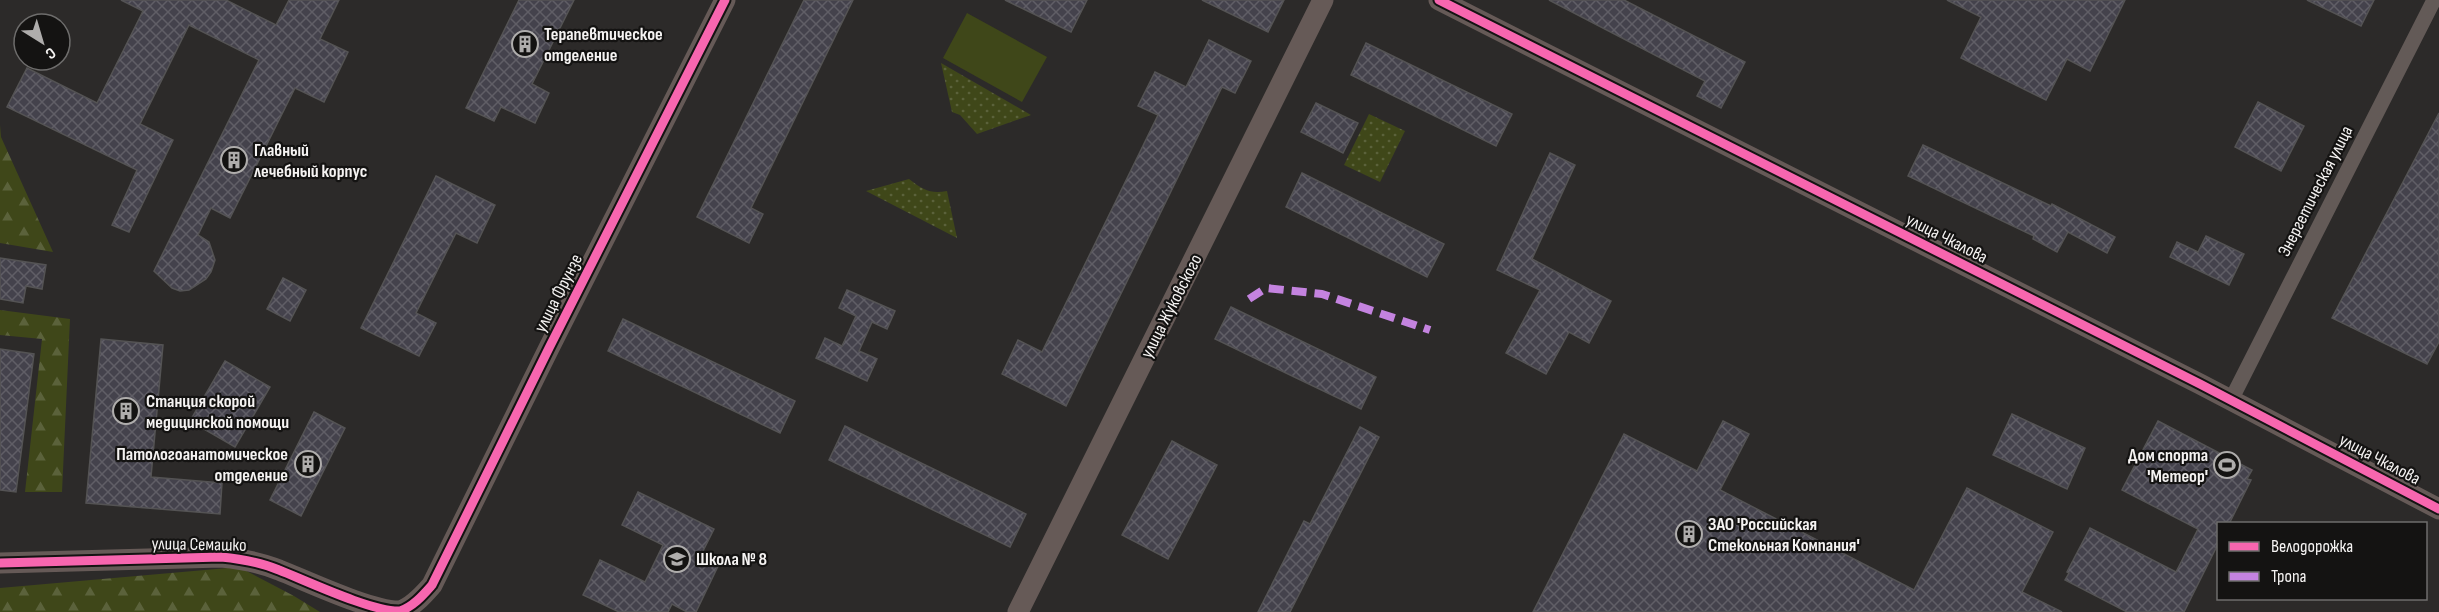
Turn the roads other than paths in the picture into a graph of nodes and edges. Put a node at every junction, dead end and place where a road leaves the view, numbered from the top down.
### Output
1 (725, 0) edge
2 (1323, 0) edge
3 (1439, 0) edge
4 (2434, 0) edge
5 (2231, 400) junction
6 (2439, 509) edge
7 (0, 563) edge
8 (420, 599) joint
9 (1018, 612) edge

1 - 8 street, улица Фрунзе
2 - 9 street, улица Жуковского
3 - 5 street, улица Чкалова
4 - 5 street, Энергетическая улица
5 - 6 street, улица Чкалова
7 - 8 street, улица Семашко

